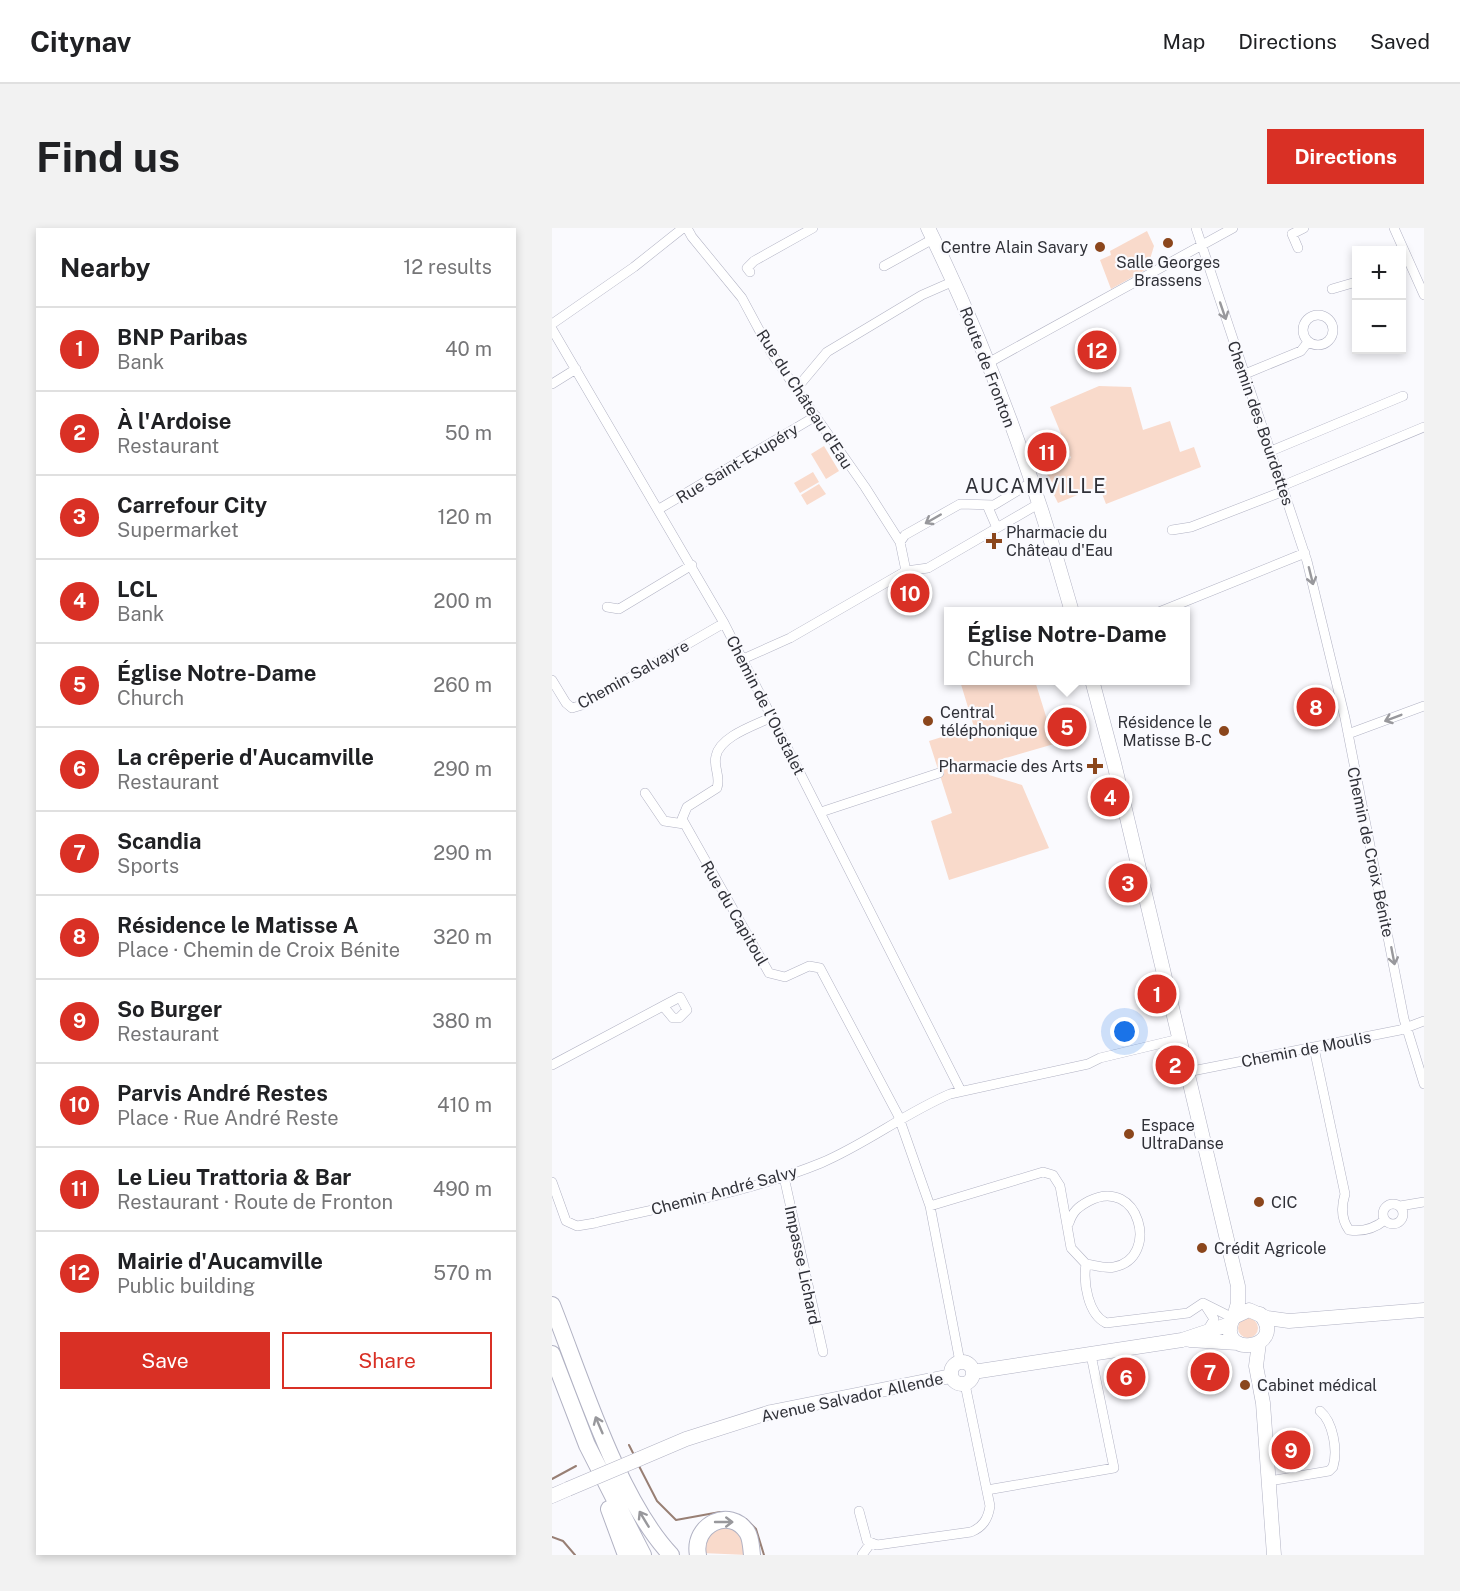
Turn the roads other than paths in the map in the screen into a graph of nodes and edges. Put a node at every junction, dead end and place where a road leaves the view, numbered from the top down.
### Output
1 (685, 228) edge
2 (813, 228) edge
3 (1196, 228) edge
4 (1233, 228) edge
5 (1304, 228) edge
6 (1394, 228) edge
7 (930, 233) edge
8 (1201, 246) junction
9 (1400, 246) edge
10 (1298, 248) dead end
11 (1406, 264) edge
12 (884, 266) dead end
13 (750, 273) dead end
14 (954, 282) junction
15 (1352, 283) edge
16 (1332, 289) dead end
17 (1424, 295) edge
18 (552, 324) edge
19 (552, 329) edge
20 (1308, 342) dead end
21 (988, 363) junction
22 (576, 369) junction
23 (1245, 374) junction
24 (552, 384) edge
25 (796, 389) junction
26 (1403, 396) dead end
27 (816, 416) junction
28 (1424, 427) edge
29 (1271, 451) junction
30 (1032, 482) junction
31 (1283, 488) junction
32 (1040, 503) junction
33 (987, 506) junction
34 (659, 509) junction
35 (998, 528) junction
36 (1172, 530) dead end
37 (900, 542) junction
38 (1305, 553) junction
39 (692, 565) junction
40 (906, 571) junction
41 (608, 607) dead end
42 (1071, 607) edge
43 (1171, 607) edge
44 (1322, 619) joint
45 (724, 623) junction
46 (743, 659) junction
47 (552, 680) edge
48 (1093, 685) edge
49 (1424, 706) edge
50 (772, 717) junction
51 (1348, 734) junction
52 (939, 773) dead end
53 (645, 793) dead end
54 (821, 812) junction
55 (684, 824) junction
56 (663, 1006) dead end
57 (1424, 1021) edge
58 (1407, 1028) junction
59 (1179, 1039) junction
60 (1314, 1048) junction
61 (552, 1065) edge
62 (1186, 1072) junction
63 (1424, 1084) edge
64 (961, 1091) junction
65 (900, 1121) junction
66 (784, 1177) junction
67 (552, 1182) edge
68 (1424, 1202) edge
69 (930, 1206) junction
70 (1069, 1223) junction
71 (1086, 1264) junction
72 (1238, 1286) junction
73 (1203, 1303) junction
74 (552, 1305) edge
75 (1424, 1310) edge
76 (1257, 1313) junction
77 (1232, 1320) junction
78 (1289, 1321) junction
79 (1207, 1331) junction
80 (1262, 1339) junction
81 (1182, 1340) junction
82 (1240, 1345) junction
83 (823, 1352) dead end
84 (552, 1354) edge
85 (1091, 1354) junction
86 (960, 1362) junction
87 (1256, 1366) junction
88 (973, 1372) junction
89 (951, 1376) junction
90 (965, 1384) junction
91 (1320, 1411) dead end
92 (587, 1445) junction
93 (1269, 1480) junction
94 (987, 1491) junction
95 (552, 1496) edge
96 (859, 1511) dead end
97 (870, 1544) junction
98 (626, 1555) edge
99 (643, 1555) edge
100 (671, 1555) edge
101 (698, 1555) edge
102 (752, 1555) edge
103 (862, 1555) edge
104 (1274, 1555) edge

1 - 18 street
1 - 25 street, Rue du Château d'Eau
2 - 13 street
3 - 8 street, Chemin des Bourdettes
4 - 8 street
5 - 10 street
6 - 9 street
7 - 12 street
7 - 14 main road, Route de Fronton
8 - 21 street
8 -> 23 street, Chemin des Bourdettes
11 - 17 street
14 - 21 main road, Route de Fronton
14 - 25 street
15 - 16 street
19 - 22 street, Chemin de l'Oustalet
20 - 23 street
21 - 30 main road, Route de Fronton
22 - 24 street
22 - 34 street, Chemin de l'Oustalet
23 - 29 street, Chemin des Bourdettes
25 - 27 street, Rue du Château d'Eau
26 - 29 street
27 - 34 street, Rue Saint-Exupéry
27 - 37 street, Rue du Château d'Eau
28 - 31 street
29 - 31 street, Chemin des Bourdettes
30 - 32 main road, Route de Fronton
30 - 33 street
31 - 36 street
31 - 38 street, Chemin des Bourdettes
32 - 35 street
32 - 42 main road, Route de Fronton
33 - 35 street
33 -> 37 street
34 - 39 street, Chemin de l'Oustalet
35 - 40 street
37 - 40 street
38 - 43 street
38 -> 44 street, Chemin des Bourdettes
39 - 41 street
39 - 45 street, Chemin de l'Oustalet
40 - 46 street
44 - 51 street, Chemin de Croix Bénite
45 - 46 street, Chemin de l'Oustalet
45 - 47 street, Chemin Salvayre
46 - 50 street, Chemin de l'Oustalet
48 - 59 main road
49 -> 51 street
50 - 54 street, Chemin de l'Oustalet
50 - 55 street
51 -> 58 street, Chemin de Croix Bénite
52 - 54 street
53 - 55 street
54 - 64 street, Chemin de l'Oustalet
55 - 65 street, Rue du Capitoul
56 - 61 street
57 - 58 street, Chemin de Moulis
58 - 60 street, Chemin de Moulis
58 - 63 street, Chemin de Croix Bénite
59 - 62 main road
59 - 64 street, Chemin André Salvy
60 - 62 street, Chemin de Moulis
60 - 68 street
62 - 72 main road
64 - 65 street, Chemin André Salvy
65 - 66 street, Chemin André Salvy
65 - 69 street
66 - 67 street, Chemin André Salvy
66 - 83 street, Impasse Lichard
69 - 70 street
69 - 86 street
70 - 71 street
70 - 71 street
71 - 73 street
72 - 76 main road
72 - 77 main road
73 - 77 street
73 - 79 street
100 -> 74 highway
75 - 78 main road
76 - 77 main road
76 - 78 main road
76 - 80 main road
77 - 79 main road
77 - 82 main road
78 - 80 main road
79 - 81 main road
80 - 82 main road
80 - 87 main road
81 - 82 main road
81 - 85 main road
82 - 87 main road
84 - 92 highway
85 - 88 main road
85 - 94 street
86 - 88 main road
86 - 89 main road
87 - 93 main road
88 - 90 main road
89 - 90 main road
89 - 95 main road, Avenue Salvador Allende, bridge
90 - 94 street
91 - 93 street
92 - 98 highway
92 - 99 highway
93 - 104 main road
94 - 97 street
96 - 97 street
97 - 103 street
101 -> 102 highway

